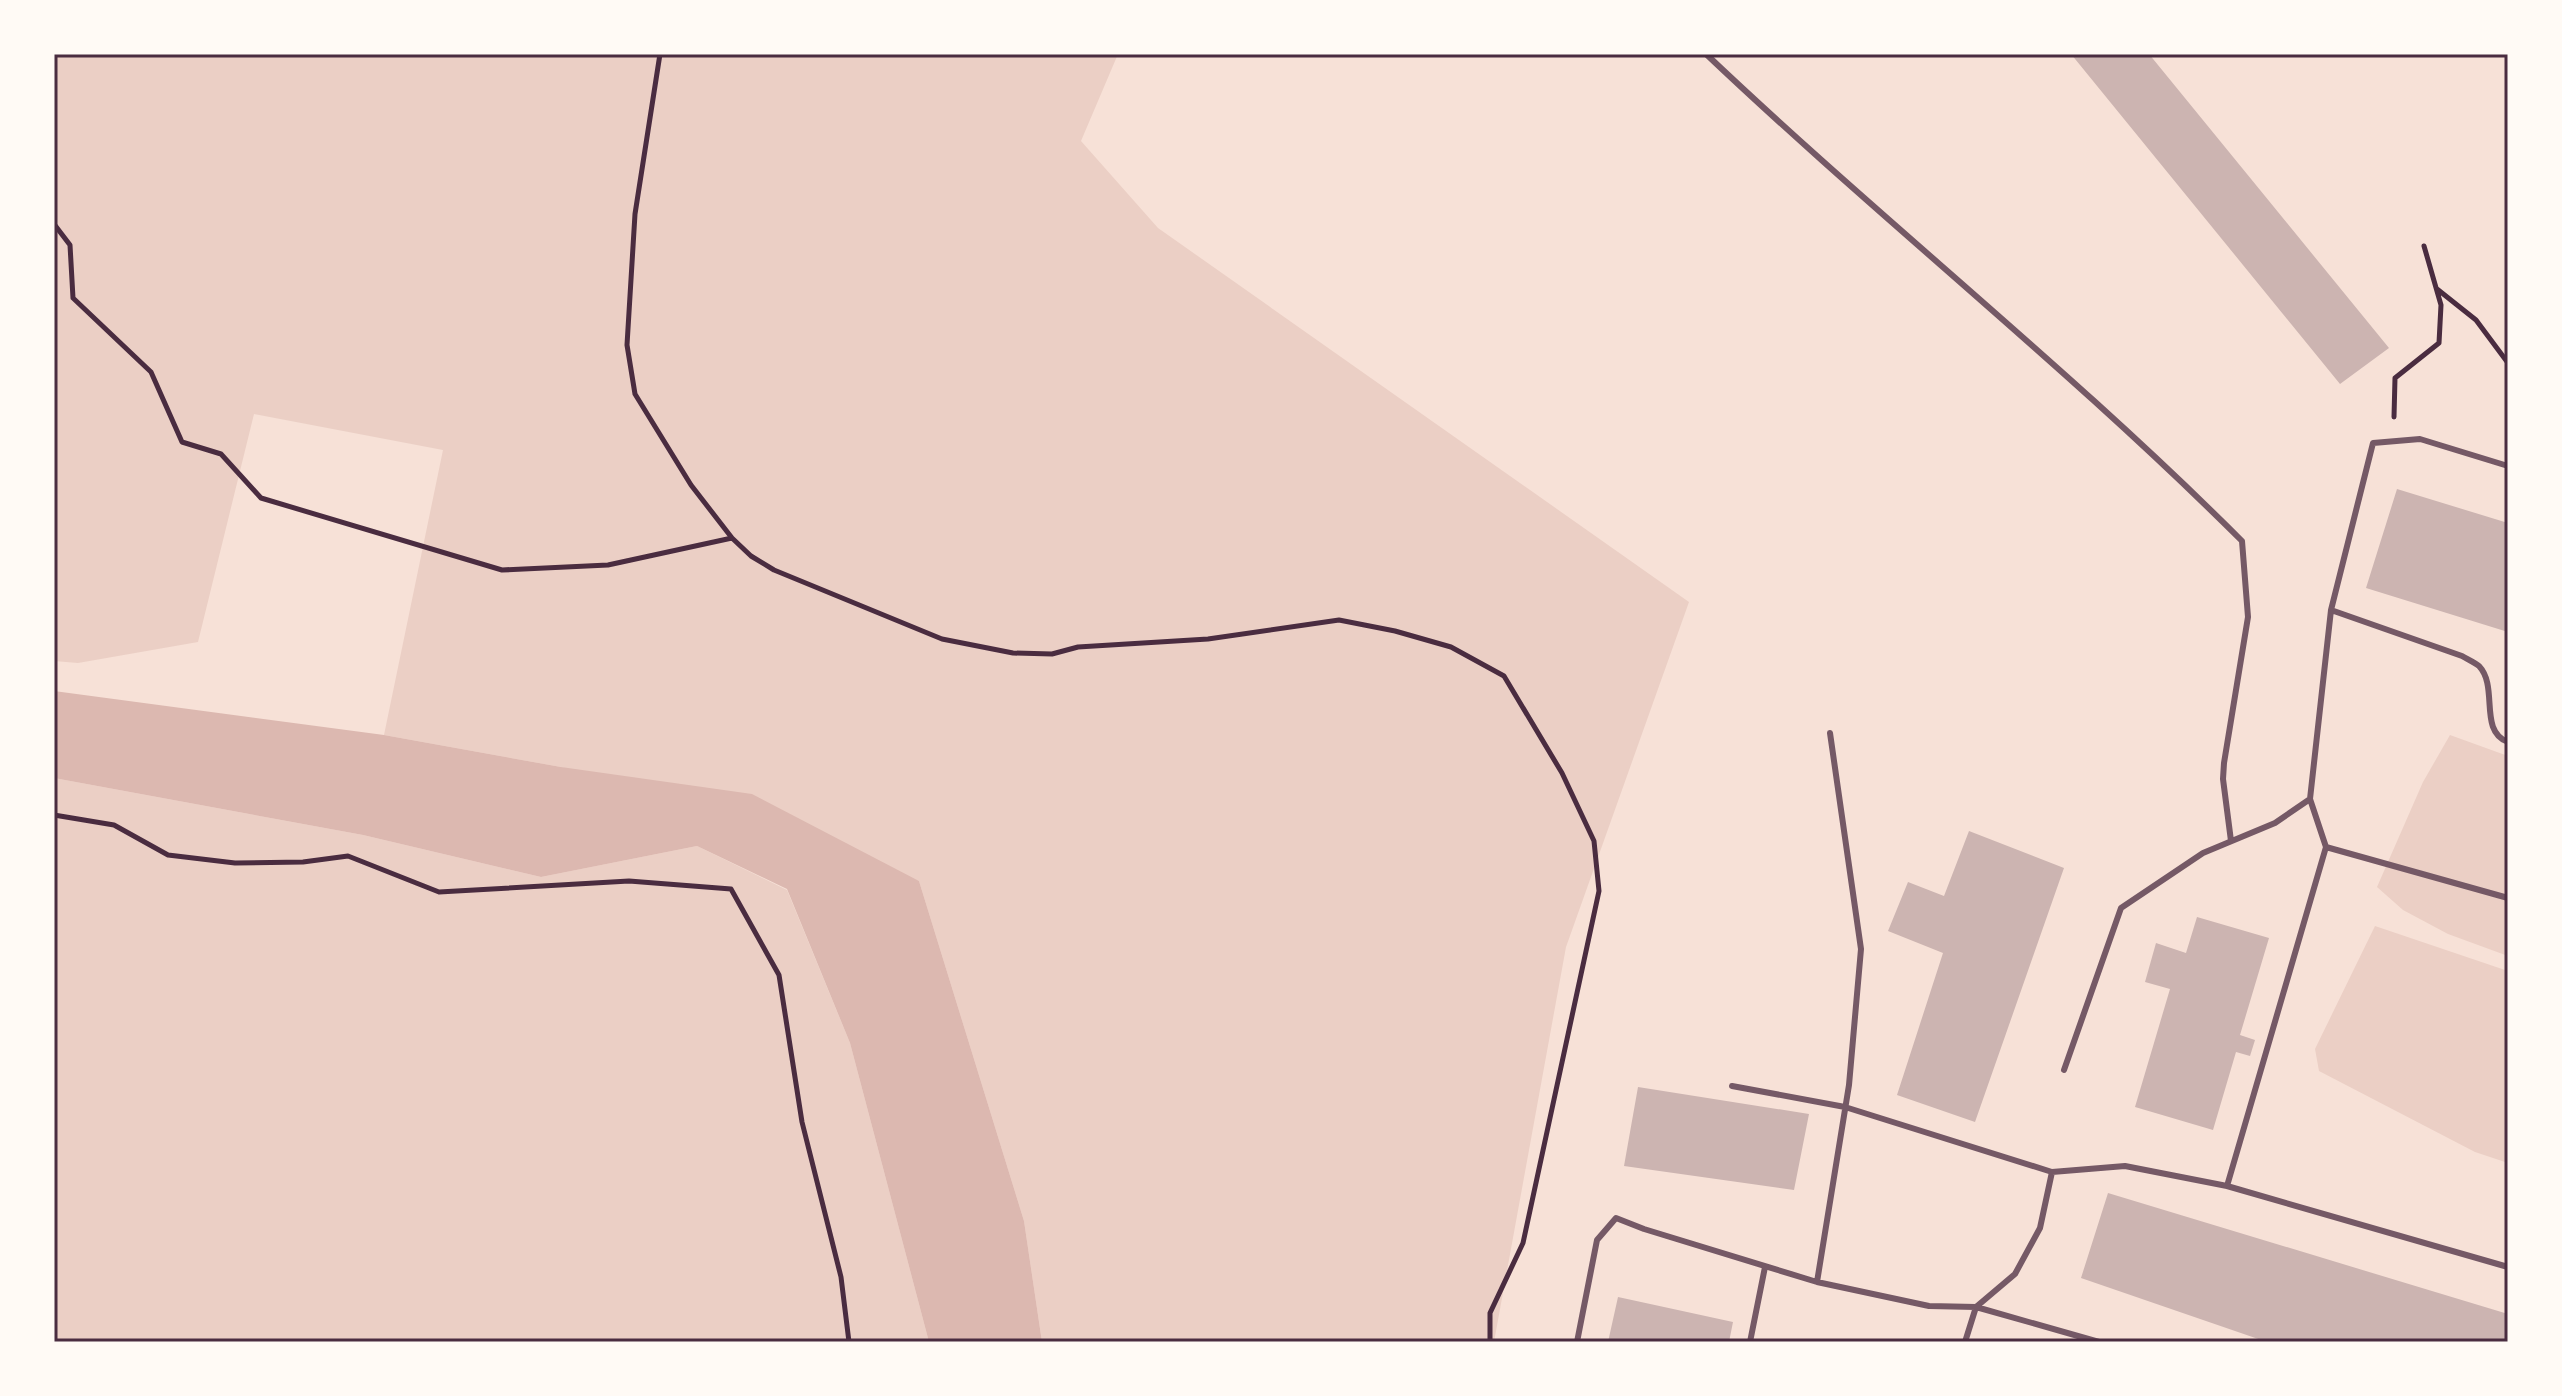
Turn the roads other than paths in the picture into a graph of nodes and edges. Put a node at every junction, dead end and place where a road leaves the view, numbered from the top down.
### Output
1 (1706, 54) edge
2 (2508, 466) edge
3 (2331, 610) junction
4 (1830, 733) dead end
5 (2508, 742) edge
6 (2310, 799) junction
7 (2231, 841) junction
8 (2326, 847) junction
9 (2508, 898) edge
10 (2064, 1070) dead end
11 (1732, 1086) dead end
12 (1845, 1107) junction
13 (2052, 1172) junction
14 (2227, 1186) junction
15 (1765, 1267) junction
16 (2508, 1267) edge
17 (1817, 1282) junction
18 (1976, 1307) junction
19 (1577, 1342) edge
20 (1750, 1342) edge
21 (1965, 1342) edge
22 (2099, 1342) edge

1 - 7 lane
2 - 3 lane
3 - 5 lane
3 - 6 lane
4 - 12 lane
6 - 7 lane
6 - 8 lane
7 - 10 lane
8 - 9 lane
8 - 14 lane
11 - 12 lane
12 - 13 lane
12 - 17 lane
13 - 14 lane
13 - 18 lane
14 - 16 lane
15 - 17 lane
15 - 19 lane
15 - 20 lane
17 - 18 lane
18 - 21 lane
18 - 22 lane

